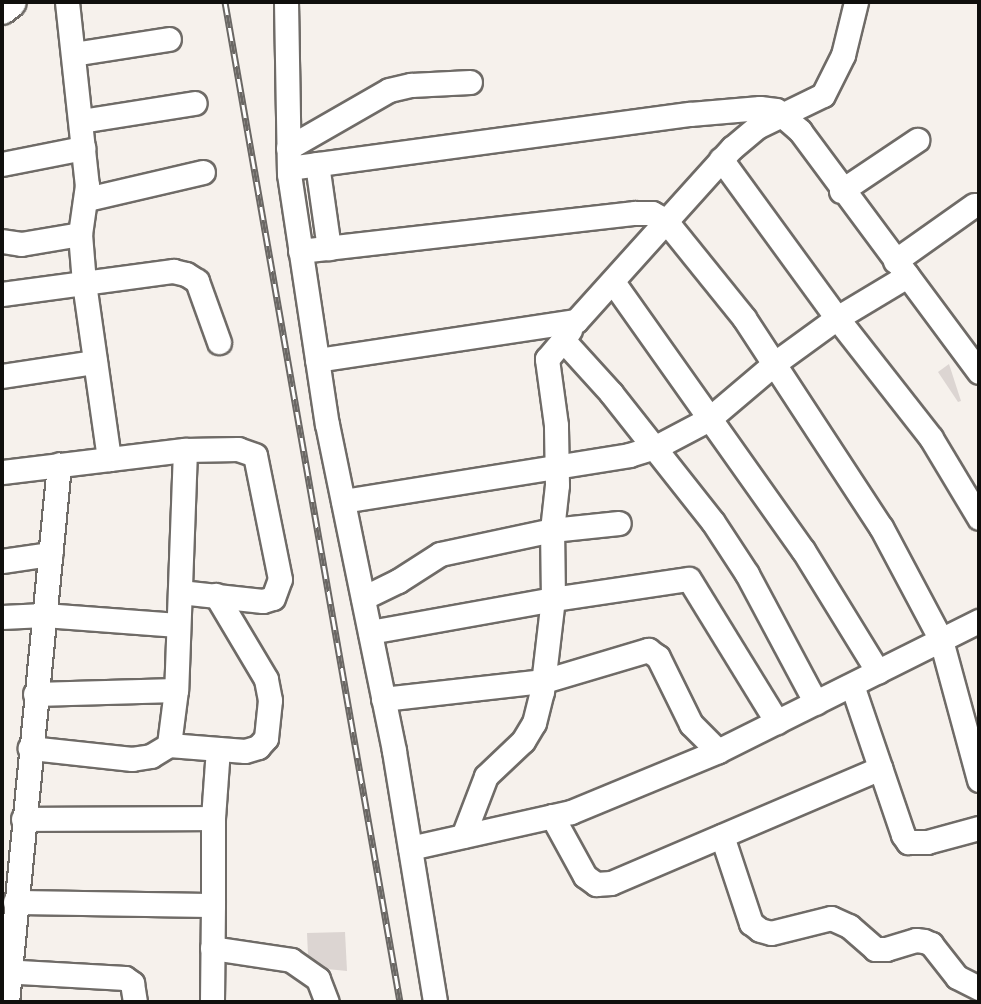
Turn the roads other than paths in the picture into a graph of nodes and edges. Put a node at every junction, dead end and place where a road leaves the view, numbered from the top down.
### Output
1 (11, 2) edge
2 (67, 2) edge
3 (286, 2) edge
4 (856, 2) edge
5 (2, 9) edge
6 (169, 38) dead end
7 (73, 54) junction
8 (470, 82) dead end
9 (195, 103) dead end
10 (783, 115) junction
11 (81, 121) junction
12 (917, 140) dead end
13 (83, 148) junction
14 (288, 158) junction
15 (722, 159) junction
16 (2, 164) edge
17 (317, 164) junction
18 (203, 172) dead end
19 (841, 191) junction
20 (87, 199) junction
21 (974, 205) dead end
22 (665, 220) junction
23 (80, 234) junction
24 (2, 241) edge
25 (329, 248) junction
26 (300, 251) junction
27 (901, 268) junction
28 (612, 282) junction
29 (84, 283) junction
30 (2, 294) edge
31 (837, 318) junction
32 (569, 331) junction
33 (219, 342) dead end
34 (317, 360) junction
35 (95, 362) junction
36 (775, 363) junction
37 (979, 372) edge
38 (2, 376) edge
39 (709, 419) junction
40 (656, 447) junction
41 (185, 450) junction
42 (109, 460) junction
43 (557, 465) junction
44 (59, 466) junction
45 (2, 472) edge
46 (343, 501) junction
47 (979, 518) edge
48 (619, 523) dead end
49 (552, 530) junction
50 (50, 554) junction
51 (2, 561) edge
52 (180, 592) junction
53 (216, 595) junction
54 (363, 598) junction
55 (553, 599) junction
56 (44, 615) junction
57 (2, 617) edge
58 (979, 621) edge
59 (178, 625) junction
60 (370, 632) junction
61 (941, 640) junction
62 (878, 672) junction
63 (544, 681) junction
64 (852, 685) junction
65 (176, 690) junction
66 (36, 694) junction
67 (383, 699) junction
68 (816, 703) junction
69 (777, 722) junction
70 (169, 745) junction
71 (30, 748) junction
72 (218, 749) junction
73 (718, 751) junction
74 (881, 768) junction
75 (979, 780) edge
76 (552, 816) junction
77 (23, 818) junction
78 (213, 818) junction
79 (979, 828) edge
80 (463, 836) junction
81 (722, 836) junction
82 (410, 848) junction
83 (15, 902) junction
84 (213, 905) junction
85 (212, 948) junction
86 (5, 971) edge
87 (979, 988) edge
88 (7, 1002) edge
89 (135, 1002) edge
90 (212, 1002) edge
91 (327, 1002) edge
92 (435, 1002) edge

1 - 5 main road
2 - 7 street
3 - 14 street
4 - 10 street
6 - 7 street
7 - 11 street
8 - 14 street
9 - 11 street
10 - 15 street
10 - 17 street
10 - 19 street
11 - 13 street
12 - 19 street
13 - 16 street
13 - 20 street
14 - 17 street
14 - 26 street
15 - 22 street
15 - 31 street
17 - 25 street
18 - 20 street
19 - 27 street
20 - 23 street
21 - 27 street
22 - 25 street
22 - 28 street
22 - 36 street
23 - 24 street
23 - 29 street
25 - 26 street
26 - 34 street
27 - 31 street
27 - 37 street
28 - 32 street
28 - 39 street
29 - 30 street
29 - 33 street
29 - 35 street
31 - 36 street
31 - 47 street
32 - 34 street
32 - 40 street
32 - 43 street
34 - 46 street
35 - 38 street
35 - 42 street
36 - 39 street
36 - 61 street
39 - 40 street
39 - 62 street
40 - 43 street
40 - 68 street
41 - 42 street
41 - 52 street
41 - 53 street
42 - 44 street
43 - 46 street
43 - 49 street
44 - 45 street
44 - 50 street
46 - 54 street
48 - 49 street
49 - 54 street
49 - 55 street
50 - 51 street
50 - 56 street
52 - 53 street
52 - 59 street
53 - 72 street
54 - 60 street
55 - 60 street
55 - 63 street
55 - 69 street
56 - 57 street
56 - 59 street
56 - 66 street
58 - 61 street
59 - 65 street
60 - 67 street
61 - 62 street
61 - 75 street
62 - 64 street
63 - 67 street
63 - 73 street
63 - 80 street
64 - 68 street
64 - 74 street
65 - 66 street
65 - 70 street
66 - 71 street
67 - 82 street
68 - 69 street
69 - 73 street
70 - 71 street
70 - 72 street
71 - 77 street
72 - 78 street
73 - 76 street
74 - 79 street
74 - 81 street
76 - 80 street
76 - 81 street
77 - 78 street
77 - 83 street
78 - 84 street
80 - 82 street
81 - 87 street
82 - 92 street
83 - 84 street
83 - 86 street
84 - 85 street
85 - 90 street
85 - 91 street
86 - 88 street
86 - 89 street

